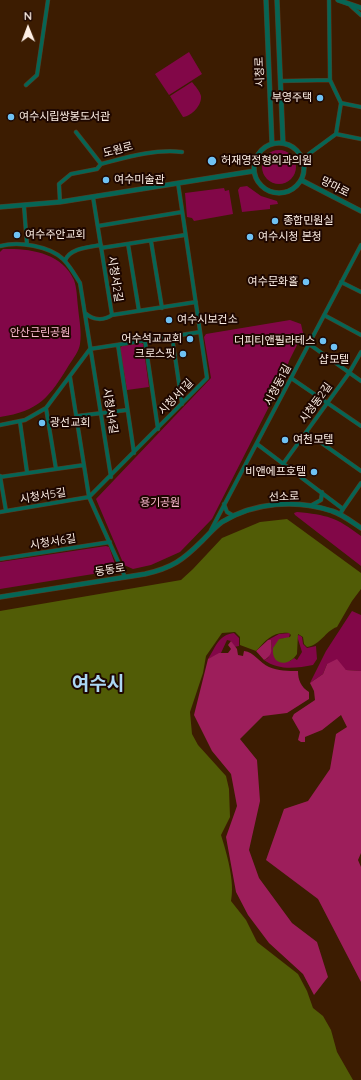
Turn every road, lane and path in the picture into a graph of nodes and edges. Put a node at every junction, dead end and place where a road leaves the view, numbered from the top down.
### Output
1 (48, 0) edge
2 (266, 0) edge
3 (277, 0) edge
4 (329, 0) edge
5 (338, 0) edge
6 (347, 3) junction
7 (361, 8) edge
8 (361, 15) edge
9 (330, 80) junction
10 (281, 81) junction
11 (26, 85) dead end
12 (341, 103) junction
13 (361, 107) edge
14 (76, 132) dead end
15 (336, 134) junction
16 (361, 139) edge
17 (272, 144) junction
18 (284, 144) junction
19 (182, 152) dead end
20 (302, 159) junction
21 (101, 164) junction
22 (254, 171) junction
23 (301, 180) junction
24 (178, 183) junction
25 (93, 197) junction
26 (60, 202) junction
27 (24, 206) junction
28 (0, 207) edge
29 (361, 211) edge
30 (182, 212) junction
31 (98, 226) junction
32 (185, 235) junction
33 (151, 241) junction
34 (128, 244) junction
35 (27, 245) junction
36 (361, 245) edge
37 (0, 246) edge
38 (101, 247) junction
39 (65, 261) junction
40 (341, 282) junction
41 (361, 292) edge
42 (196, 302) junction
43 (162, 308) junction
44 (139, 311) junction
45 (85, 313) junction
46 (112, 315) junction
47 (324, 315) junction
48 (200, 332) junction
49 (361, 335) edge
50 (172, 336) junction
51 (144, 341) junction
52 (310, 344) junction
53 (118, 345) junction
54 (90, 349) junction
55 (361, 352) edge
56 (350, 373) junction
57 (70, 377) junction
58 (291, 378) junction
59 (361, 381) edge
60 (327, 402) junction
61 (182, 404) junction
62 (46, 408) junction
63 (127, 410) junction
64 (101, 413) junction
65 (77, 416) junction
66 (20, 422) junction
67 (0, 426) edge
68 (361, 426) edge
69 (158, 429) junction
70 (306, 432) junction
71 (256, 444) junction
72 (134, 453) junction
73 (283, 464) junction
74 (84, 465) junction
75 (56, 469) junction
76 (361, 471) edge
77 (28, 472) junction
78 (0, 476) edge
79 (111, 477) junction
80 (361, 483) edge
81 (322, 492) junction
82 (89, 497) junction
83 (224, 504) junction
84 (310, 506) junction
85 (343, 509) junction
86 (6, 511) junction
87 (0, 512) edge
88 (340, 514) junction
89 (235, 516) junction
90 (361, 528) edge
91 (210, 533) junction
92 (110, 542) junction
93 (0, 560) edge
94 (125, 577) junction
95 (0, 597) edge

1 - 11 street
2 - 17 street, 시청로
3 - 10 street, 시청로
4 - 9 street
5 - 6 street
6 - 7 street
6 - 8 street
9 - 10 street
9 - 12 street
10 - 18 street, 시청로
12 - 13 street
12 - 15 street
14 - 21 street
15 - 16 street
15 - 20 street
17 - 18 street
17 - 22 street
18 - 20 street
19 - 21 street, 도원로
20 - 23 street
21 - 26 street, 도원로
22 - 23 street
22 - 24 street
23 - 29 street, 망마로
24 - 25 street
24 - 30 street, 시청서1길
25 - 26 street
25 - 31 street, 시청서2길
26 - 27 street
27 - 28 street
27 - 35 street
30 - 31 street
30 - 32 street, 시청서1길
31 - 38 street, 시청서2길
32 - 33 street
32 - 42 street, 시청서1길
33 - 34 street
33 - 43 street
34 - 38 street
34 - 44 street, 시청서2길
35 - 37 street
35 - 39 street
36 - 40 street, 시청동1길
38 - 39 street, 시청서2길
38 - 46 street, 시청서2길
39 - 45 street
40 - 41 street
40 - 47 street, 시청동1길
42 - 43 street, 시청서2길
42 - 48 street, 시청서1길
43 - 44 street, 시청서2길
44 - 46 street, 시청서2길
45 - 46 street, 시청서2길
45 - 54 street, 시청서4길
47 - 49 street
47 - 52 street, 시청동1길
48 - 50 street
48 - 61 street, 시청서1길
50 - 51 street
50 - 61 street
51 - 53 street
51 - 69 street
52 - 56 street
52 - 58 street, 시청동1길
53 - 54 street
53 - 63 street, 시청서4길
54 - 57 street
54 - 64 street, 시청서4길
55 - 56 street, 시청동2길
56 - 59 street
56 - 60 street, 시청동2길
57 - 62 street
57 - 65 street
58 - 60 street
58 - 71 street, 시청동1길
60 - 68 street
60 - 70 street, 시청동2길
61 - 69 street, 시청서1길
62 - 66 street
62 - 75 street
63 - 64 street
63 - 72 street, 시청서4길
64 - 65 street
64 - 79 street, 시청서4길
65 - 74 street
66 - 67 street
66 - 77 street
69 - 72 street, 시청서1길
70 - 73 street, 시청동2길
70 - 76 street
71 - 73 street
71 - 83 street, 시청동1길
72 - 79 street, 시청서1길
73 - 81 street
74 - 75 street
74 - 82 street
75 - 77 street
77 - 78 street
78 - 86 street
79 - 82 street, 시청서1길
80 - 85 street
81 - 84 street
81 - 85 street
82 - 86 street, 시청서5길
82 - 92 street
83 - 89 street
83 - 91 street, 시청동1길
84 - 88 street, 선소로
84 - 89 street, 선소로
85 - 88 street
86 - 87 street, 시청서5길
88 - 90 street, 선소로
89 - 91 street, 선소로
91 - 94 street, 동동로
92 - 93 street, 시청서6길
92 - 94 street
94 - 95 street, 동동로

